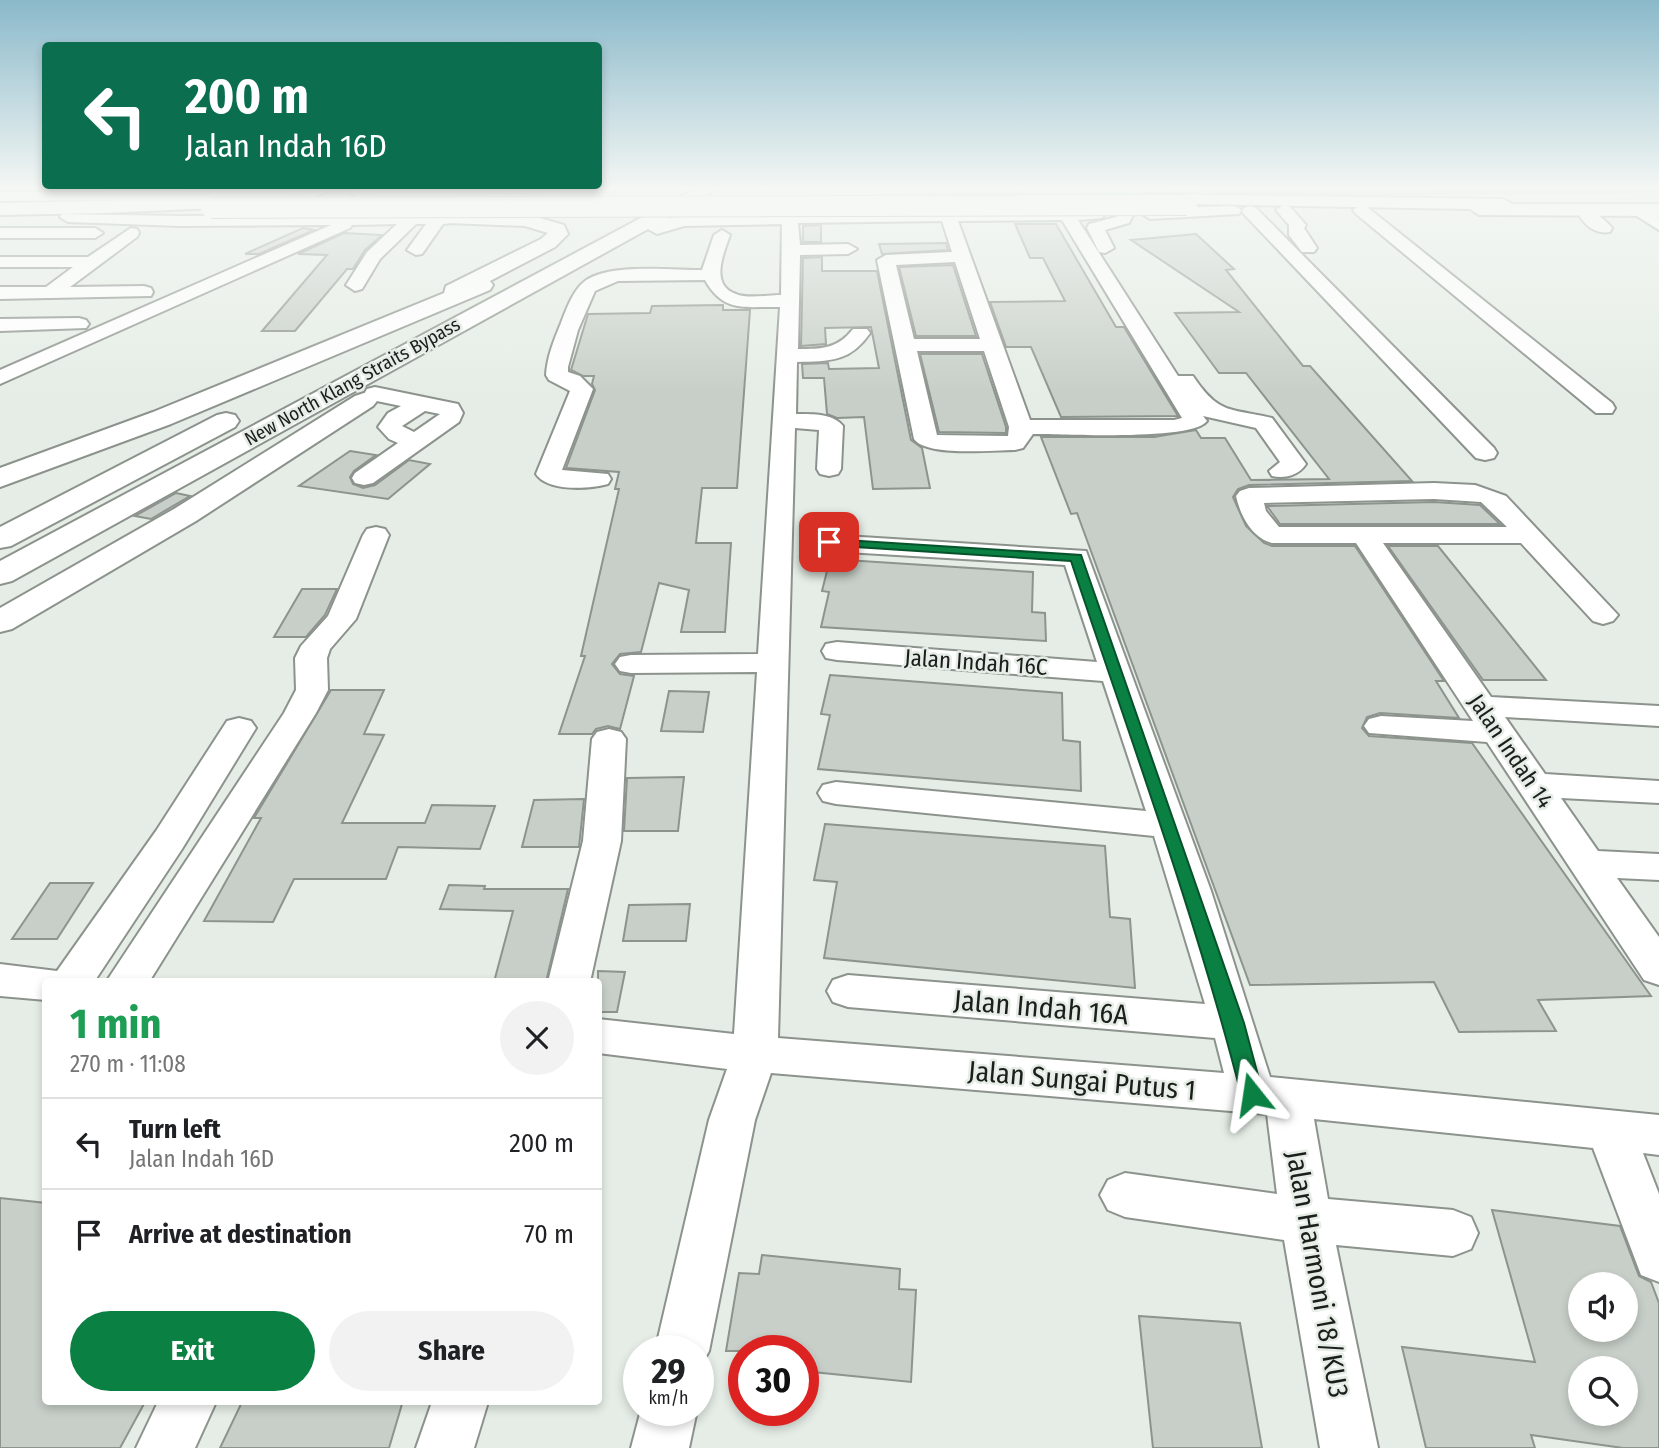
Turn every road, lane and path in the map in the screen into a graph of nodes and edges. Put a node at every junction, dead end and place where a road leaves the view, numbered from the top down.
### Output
1 (961, 257) edge
2 (98, 258) edge
3 (270, 258) edge
4 (372, 258) edge
5 (519, 258) edge
6 (567, 258) edge
7 (570, 258) edge
8 (576, 258) edge
9 (713, 258) edge
10 (791, 258) edge
11 (947, 258) edge
12 (1093, 258) edge
13 (1113, 258) edge
14 (1289, 258) edge
15 (1419, 258) edge
16 (0, 262) edge
17 (92, 262) junction
18 (555, 265) junction
19 (711, 275) junction
20 (355, 285) dead end
21 (51, 292) junction
22 (144, 292) dead end
23 (0, 293) edge
24 (788, 301) junction
25 (393, 322) junction
26 (79, 324) dead end
27 (0, 325) edge
28 (860, 333) dead end
29 (905, 345) junction
30 (991, 345) junction
31 (788, 356) junction
32 (0, 378) edge
33 (288, 390) dead end
34 (375, 394) junction
35 (420, 404) junction
36 (1604, 408) dead end
37 (251, 409) dead end
38 (784, 421) junction
39 (1021, 427) junction
40 (129, 430) junction
41 (416, 442) junction
42 (1485, 453) dead end
43 (830, 469) dead end
44 (1281, 471) dead end
45 (0, 478) edge
46 (364, 478) dead end
47 (598, 479) dead end
48 (0, 494) edge
49 (1363, 534) junction
50 (376, 535) dead end
51 (1528, 535) junction
52 (0, 539) edge
53 (829, 542) dead end
54 (0, 573) edge
55 (1603, 615) dead end
56 (0, 622) edge
57 (837, 651) dead end
58 (773, 663) junction
59 (631, 664) dead end
60 (1116, 673) junction
61 (1659, 716) edge
62 (1489, 719) junction
63 (1381, 726) dead end
64 (239, 727) dead end
65 (609, 738) dead end
66 (1534, 785) junction
67 (1659, 792) edge
68 (836, 793) dead end
69 (1168, 825) junction
70 (1587, 863) junction
71 (1659, 867) edge
72 (1657, 964) edge
73 (75, 978) edge
74 (130, 978) edge
75 (570, 978) edge
76 (0, 980) edge
77 (42, 984) edge
78 (848, 991) dead end
79 (1233, 1023) junction
80 (602, 1035) edge
81 (755, 1054) junction
82 (1270, 1097) junction
83 (1610, 1131) junction
84 (1659, 1135) edge
85 (1125, 1195) dead end
86 (1306, 1220) junction
87 (1453, 1233) dead end
88 (1659, 1258) edge
89 (685, 1335) edge
90 (186, 1405) edge
91 (459, 1405) edge
92 (665, 1426) edge
93 (165, 1448) edge
94 (445, 1448) edge
95 (660, 1448) edge
96 (1349, 1448) edge

1 - 30 street
2 - 17 street
3 - 32 street
4 - 20 street
5 - 25 main road
6 - 18 main road, New North Klang Straits Bypass
7 - 18 main road, New North Klang Straits Bypass
8 - 18 main road
9 - 19 street
10 - 24 street
11 - 29 street
12 - 39 street
13 - 44 street
14 - 42 street
15 - 36 street
16 - 17 street
17 - 21 street
18 - 25 main road
18 - 33 main road, New North Klang Straits Bypass
18 - 34 main road
18 - 54 main road, New North Klang Straits Bypass
19 - 24 street
19 - 47 street
21 - 22 street
21 - 23 street
24 - 31 street
25 - 40 main road
26 - 27 street
28 - 31 street
29 - 30 street
29 - 39 street
30 - 39 street
31 - 38 street
34 - 35 street
34 - 56 main road
35 - 41 street
35 - 41 street
37 - 52 main road, New North Klang Straits Bypass
38 - 43 street
38 - 58 street
40 - 45 main road
40 - 48 main road
41 - 46 street
49 - 51 street
49 - 51 street
49 - 62 street, Jalan Indah 14
50 - 74 street
51 - 55 street
53 - 60 street, Jalan Harmoni 18/KU3
57 - 60 street, Jalan Indah 16C
58 - 59 street
58 - 81 street
60 - 69 street, Jalan Harmoni 18/KU3
61 - 62 street
62 - 63 street
62 - 66 street, Jalan Indah 14
64 - 73 street
65 - 75 street
66 - 67 street
66 - 70 street, Jalan Indah 14
68 - 69 street
69 - 79 street, Jalan Harmoni 18/KU3
70 - 71 street
70 - 72 street, Jalan Indah 14
76 - 77 street
78 - 79 street, Jalan Indah 16A
79 - 82 street, Jalan Harmoni 18/KU3
80 - 81 street, Jalan Sungai Putus 1
81 - 82 street, Jalan Sungai Putus 1
81 - 89 street
82 - 83 street, Jalan Sungai Putus 1
82 - 86 street, Jalan Harmoni 18/KU3
83 - 84 street, Jalan Sungai Putus 1
83 - 88 street
85 - 86 street
86 - 87 street
86 - 96 street, Jalan Harmoni 18/KU3
90 - 93 street
91 - 94 street
92 - 95 street

